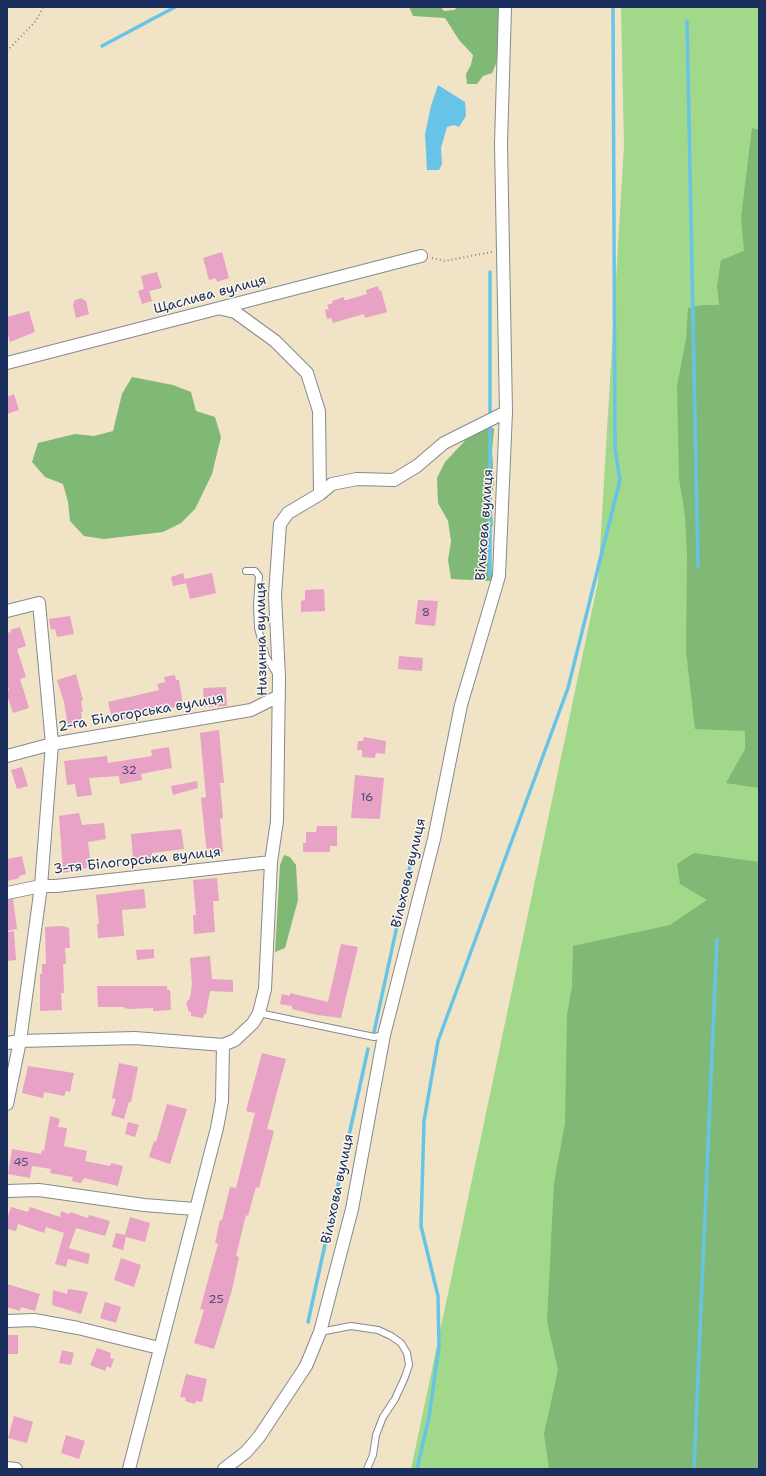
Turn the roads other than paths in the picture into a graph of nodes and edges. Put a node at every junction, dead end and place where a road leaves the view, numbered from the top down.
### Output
1 (504, 7) edge
2 (421, 256) road end
3 (219, 309) junction
4 (7, 363) edge
5 (506, 412) junction
6 (320, 494) junction
7 (246, 571) dead end
8 (7, 611) edge
9 (279, 677) junction
10 (279, 696) junction
11 (52, 744) junction
12 (7, 756) edge
13 (271, 862) junction
14 (42, 886) junction
15 (7, 893) edge
16 (259, 1013) junction
17 (384, 1035) junction
18 (20, 1040) junction
19 (7, 1043) edge
20 (223, 1045) junction
21 (7, 1104) edge
22 (7, 1191) edge
23 (195, 1209) junction
24 (7, 1321) edge
25 (320, 1332) junction
26 (159, 1348) junction
27 (7, 1468) edge
28 (16, 1469) edge
29 (129, 1469) edge
30 (224, 1469) edge
31 (366, 1469) edge

1 - 5 street, Вільхова вулиця
2 - 3 street, Щаслива вулиця
3 - 4 street, Щаслива вулиця
3 - 6 street
5 - 6 street, Низинна вулиця
5 - 17 street, Вільхова вулиця
6 - 9 street, Низинна вулиця
7 - 9 lane
8 - 11 street
9 - 10 street, Низинна вулиця
10 - 11 street, 2-га Білогорська вулиця
10 - 13 street, Низинна вулиця
11 - 12 street, 2-га Білогорська вулиця
11 - 14 street
13 - 14 street, 3-тя Білогорська вулиця
13 - 16 street, Низинна вулиця
14 - 15 street, 3-тя Білогорська вулиця
14 - 18 street
16 - 17 lane
16 - 20 street
17 - 25 street, Вільхова вулиця
18 - 19 street
18 - 20 street
18 - 21 street
20 - 23 street
22 - 23 street
23 - 26 street
24 - 26 street
25 - 30 street, Вільхова вулиця
25 - 31 lane
26 - 29 street
27 - 28 street

